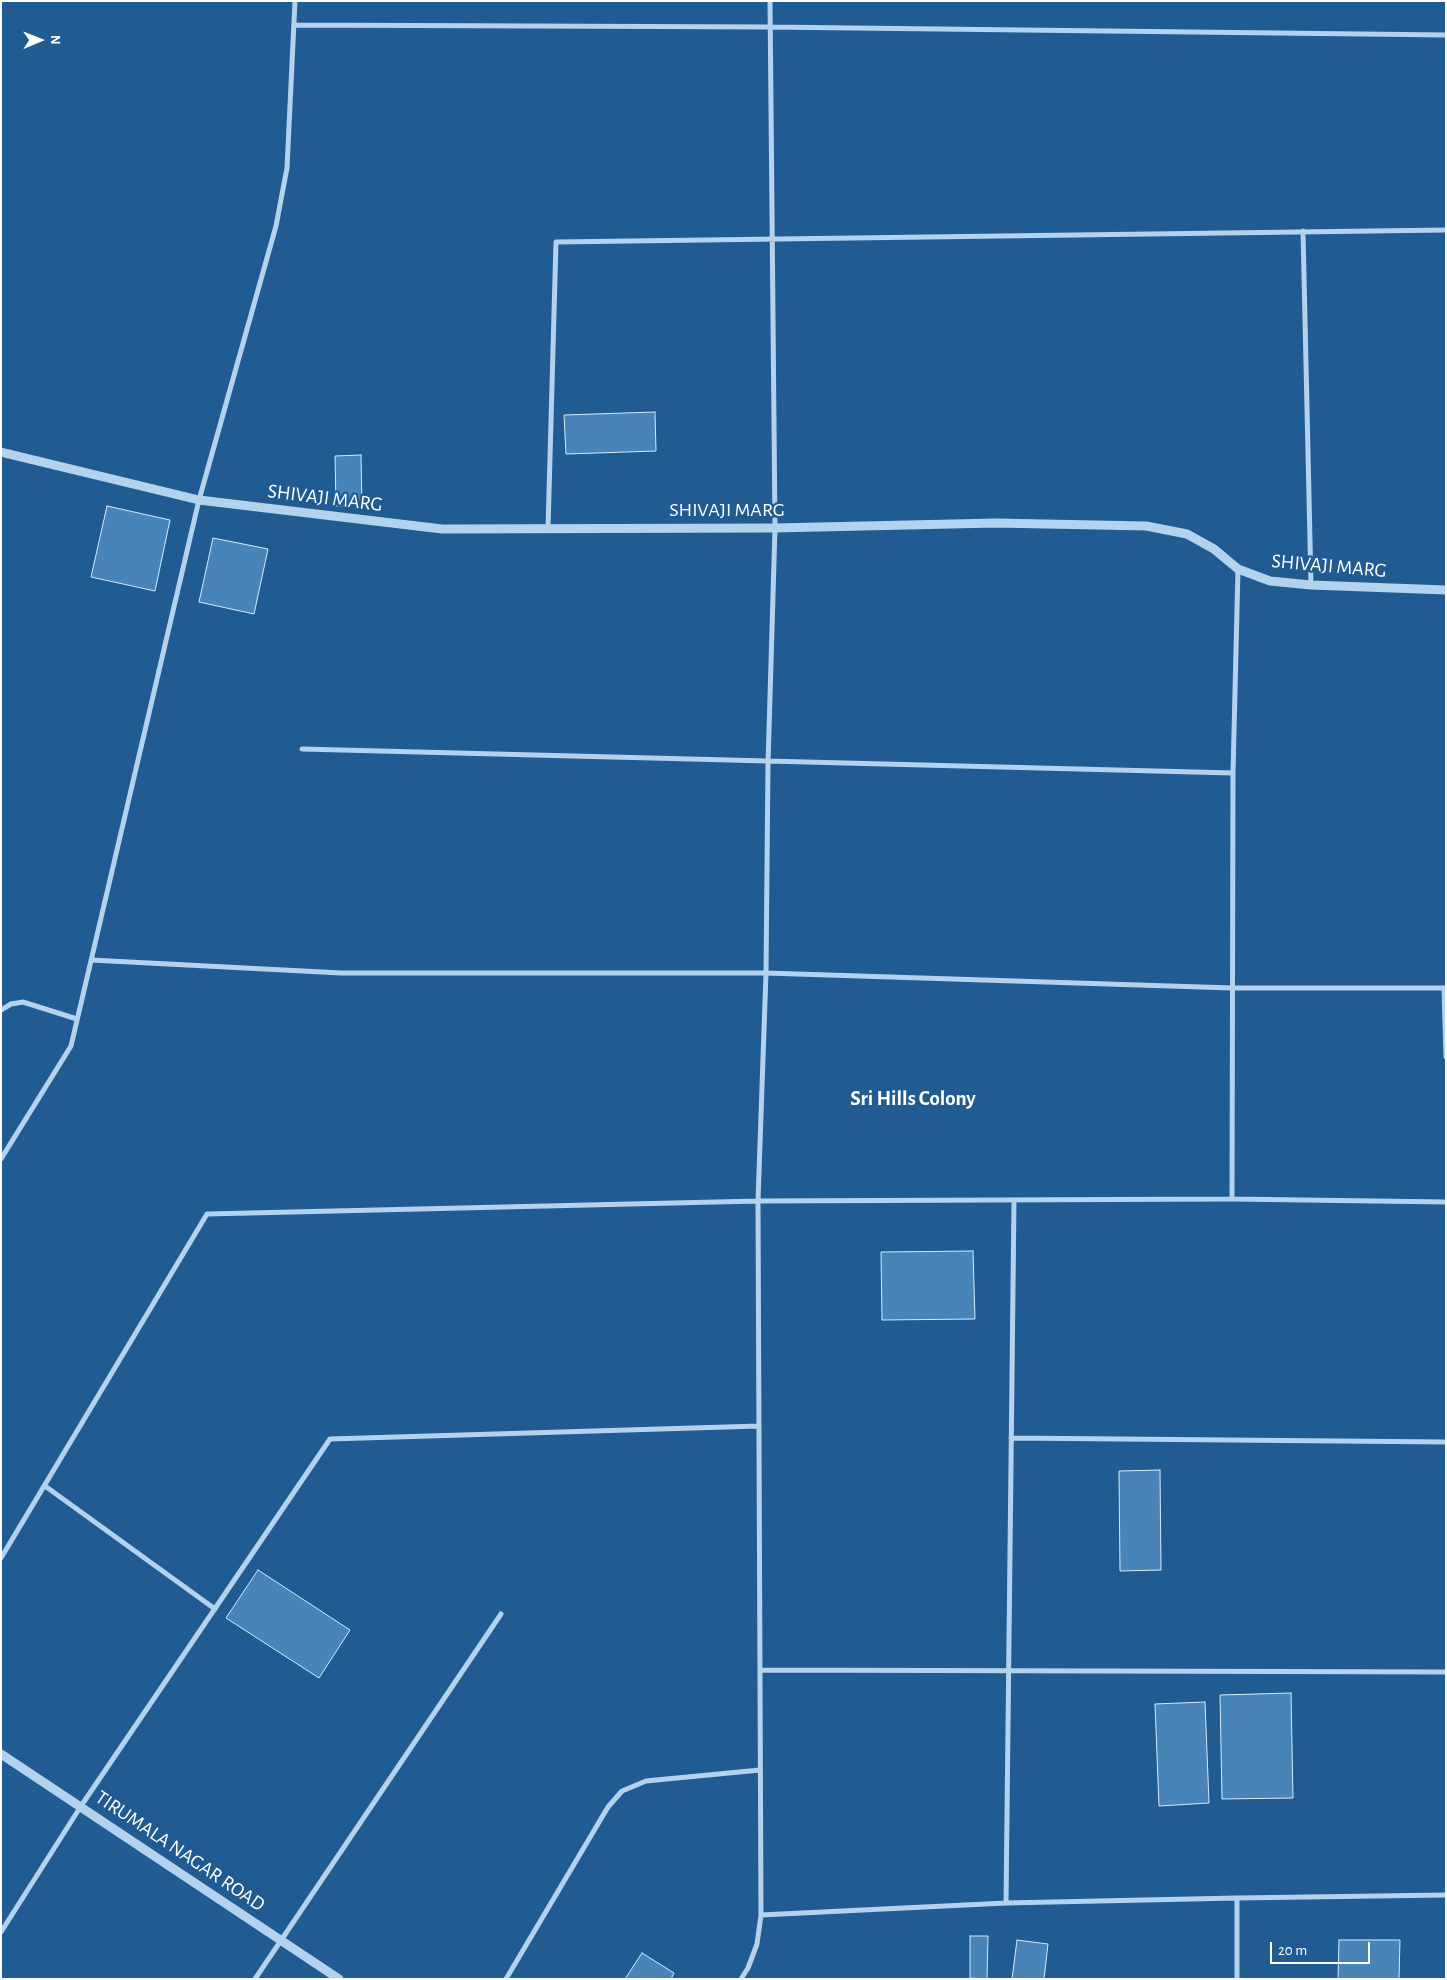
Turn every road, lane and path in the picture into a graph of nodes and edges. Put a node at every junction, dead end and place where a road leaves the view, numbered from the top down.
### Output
1 (295, 1) edge
2 (770, 1) edge
3 (294, 25) junction
4 (769, 27) junction
5 (1446, 35) edge
6 (1446, 230) edge
7 (1303, 231) junction
8 (772, 238) junction
9 (1, 452) edge
10 (199, 500) junction
11 (775, 528) junction
12 (548, 529) junction
13 (1238, 569) junction
14 (1311, 586) junction
15 (1446, 590) edge
16 (302, 750) dead end
17 (769, 760) junction
18 (1233, 773) junction
19 (91, 960) junction
20 (766, 973) junction
21 (1232, 988) junction
22 (1445, 988) edge
23 (1, 1010) edge
24 (78, 1019) junction
25 (1446, 1057) edge
26 (1, 1159) edge
27 (1232, 1199) junction
28 (758, 1201) junction
29 (1014, 1201) junction
30 (1446, 1202) edge
31 (759, 1426) junction
32 (1011, 1438) junction
33 (1446, 1442) edge
34 (45, 1486) junction
35 (1, 1558) edge
36 (215, 1609) junction
37 (501, 1614) dead end
38 (760, 1670) junction
39 (1010, 1672) junction
40 (1446, 1672) edge
41 (1, 1754) edge
42 (760, 1770) junction
43 (81, 1806) junction
44 (1446, 1895) edge
45 (1237, 1898) junction
46 (1006, 1903) junction
47 (761, 1915) junction
48 (1, 1932) edge
49 (282, 1941) junction
50 (255, 1979) edge
51 (339, 1979) edge
52 (506, 1979) edge
53 (741, 1979) edge
54 (1237, 1979) edge

1 - 3 street
2 - 4 street
3 - 4 street
3 - 10 street
4 - 5 street
4 - 8 street
6 - 7 street
7 - 8 street
7 - 14 street
8 - 11 street
8 - 12 street
9 - 10 street, SHIVAJI MARG
10 - 12 street, SHIVAJI MARG
10 - 19 street
11 - 12 street, SHIVAJI MARG
11 - 13 street, SHIVAJI MARG
11 - 17 street
13 - 14 street, SHIVAJI MARG
13 - 18 street
14 - 15 street, SHIVAJI MARG
16 - 17 street
17 - 18 street
17 - 20 street
18 - 21 street
19 - 20 street
19 - 24 street
20 - 21 street
20 - 28 street
21 - 22 street
21 - 27 street
22 - 25 street
23 - 24 street
24 - 26 street
27 - 29 street
27 - 30 street
28 - 29 street
28 - 31 street
28 - 34 street
29 - 32 street
31 - 36 street
31 - 38 street
32 - 33 street
32 - 39 street
34 - 35 street
34 - 36 street
36 - 43 street
37 - 49 street
38 - 39 street
38 - 42 street
39 - 40 street
39 - 46 street
41 - 43 street, TIRUMALA NAGAR ROAD
42 - 47 street
42 - 52 street
43 - 48 street
43 - 49 street, TIRUMALA NAGAR ROAD
44 - 45 street
45 - 46 street
45 - 54 street
46 - 47 street
47 - 53 street
49 - 50 street
49 - 51 street, TIRUMALA NAGAR ROAD

